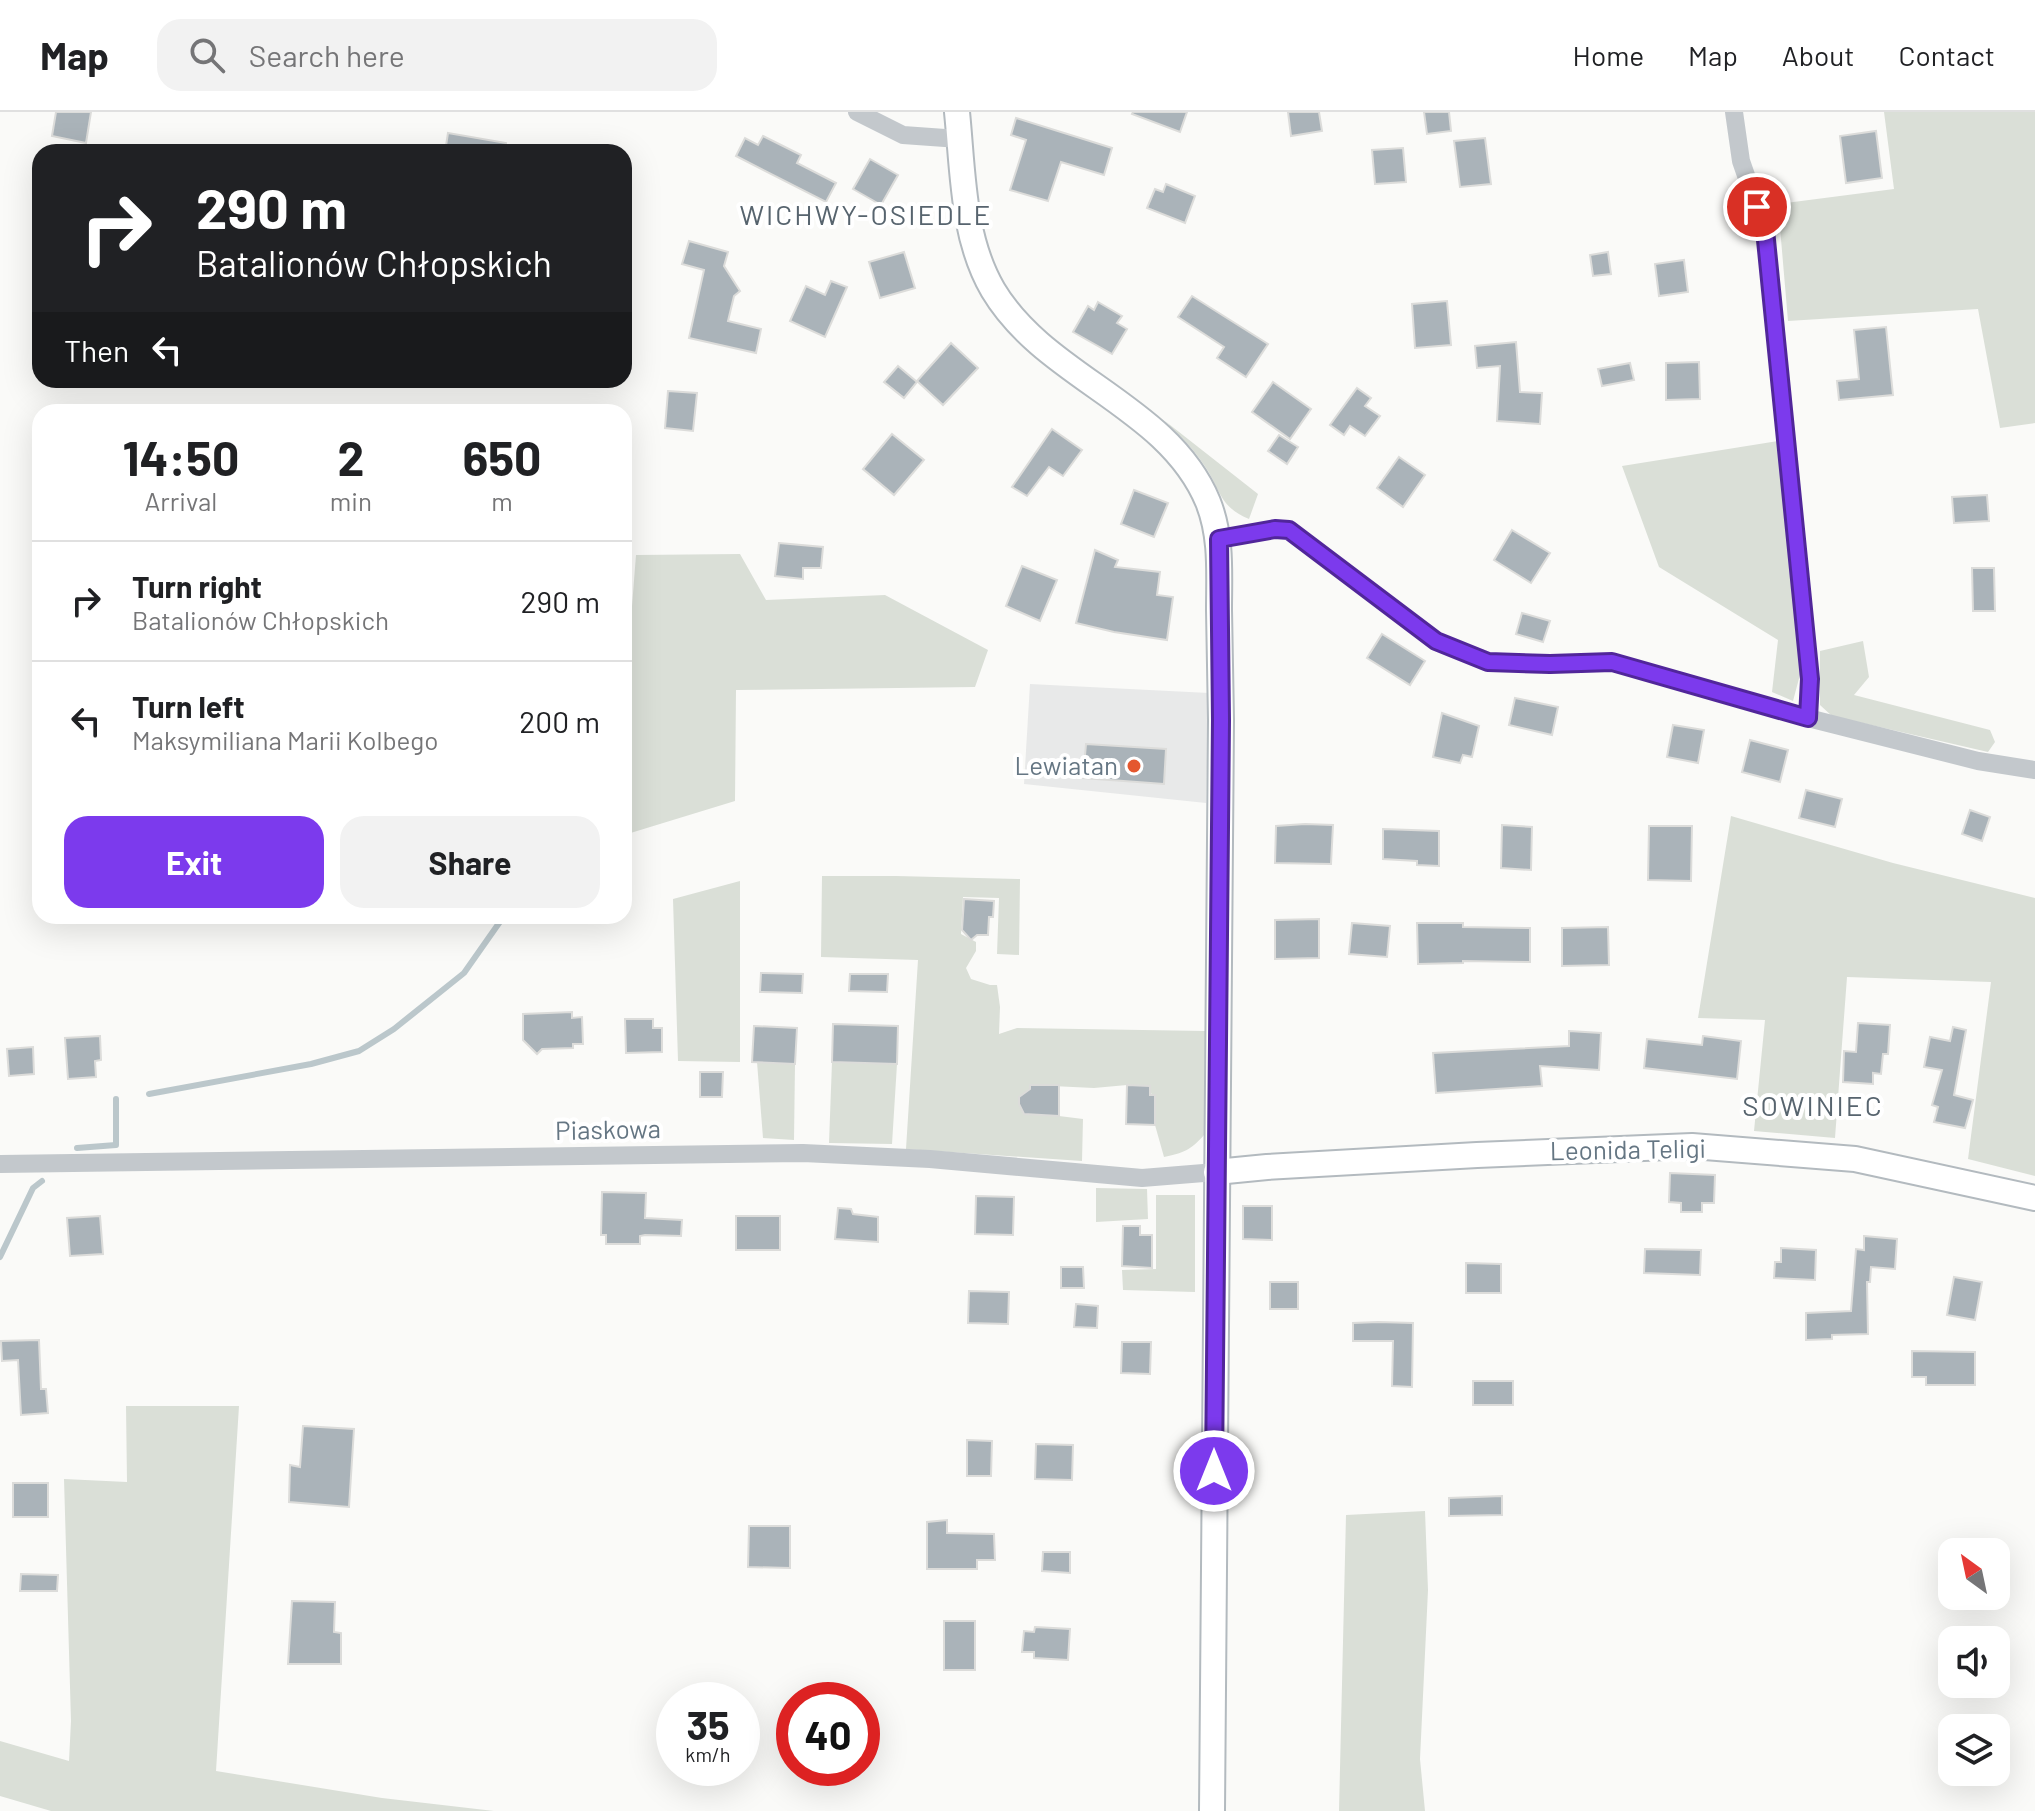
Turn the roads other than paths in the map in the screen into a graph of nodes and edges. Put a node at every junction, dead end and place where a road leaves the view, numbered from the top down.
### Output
1 (857, 112) edge
2 (957, 112) edge
3 (1734, 112) edge
4 (959, 139) junction
5 (1219, 539) junction
6 (1808, 718) junction
7 (2035, 770) edge
8 (0, 1164) edge
9 (1216, 1172) junction
10 (2035, 1198) edge
11 (1212, 1811) edge

1 - 4 street
2 - 4 street
3 - 6 street
4 - 5 street
5 - 6 street
5 - 9 street
6 - 7 street
8 - 9 street, Piaskowa
9 - 10 street, Leonida Teligi
9 - 11 street

